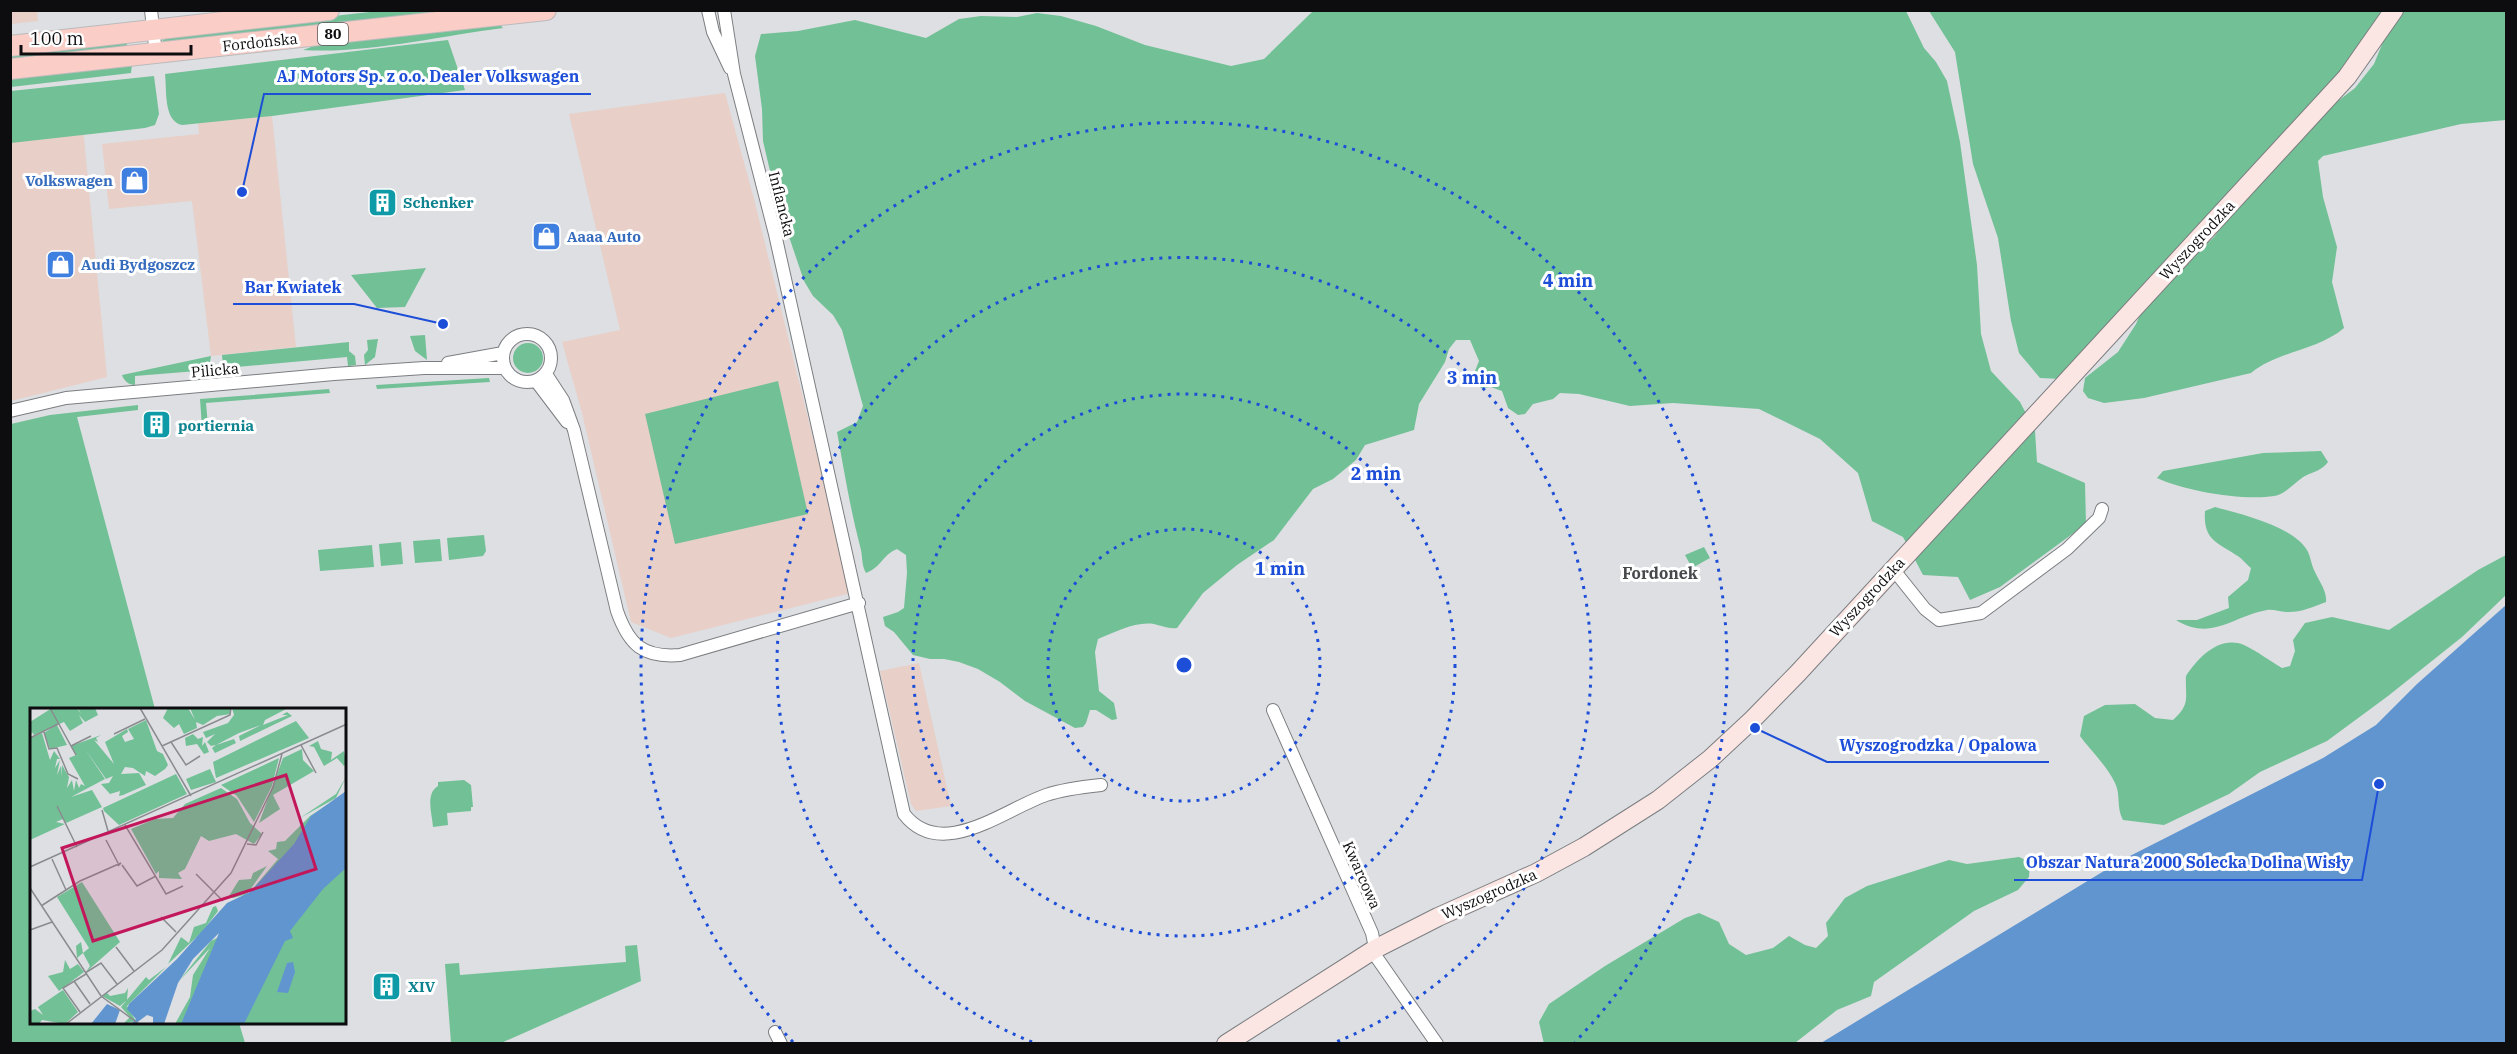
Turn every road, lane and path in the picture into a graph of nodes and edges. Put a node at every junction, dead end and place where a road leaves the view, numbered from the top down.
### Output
1 (329, 10) edge
2 (546, 10) edge
3 (724, 10) edge
4 (2394, 10) edge
5 (706, 12) edge
6 (152, 20) edge
7 (10, 46) edge
8 (156, 54) junction
9 (10, 69) edge
10 (734, 74) junction
11 (503, 353) junction
12 (424, 368) junction
13 (504, 368) junction
14 (541, 377) junction
15 (10, 411) edge
16 (2102, 509) dead end
17 (1893, 569) junction
18 (859, 603) junction
19 (1270, 713) dead end
20 (1101, 785) dead end
21 (1375, 949) junction
22 (1226, 1044) edge
23 (1437, 1044) edge

1 - 6 main road, Fordońska / 80
2 - 8 main road, Fordońska / 80
3 - 10 street, Inflancka
4 - 17 street, Wyszogrodzka
5 - 10 street, Inflancka
6 - 7 main road, Fordońska / 80
6 - 8 street
8 - 9 main road, Fordońska / 80
10 - 18 street, Inflancka
11 - 12 street, Pilicka
11 - 13 street
11 - 14 street
12 - 13 street, Pilicka
12 - 15 street, Pilicka
13 - 14 street
14 - 18 street
16 - 17 street
17 - 21 street, Wyszogrodzka
18 - 20 street, Inflancka
19 - 21 street, Kwarcowa
21 - 22 street, Wyszogrodzka
21 - 23 street, Kwarcowa

